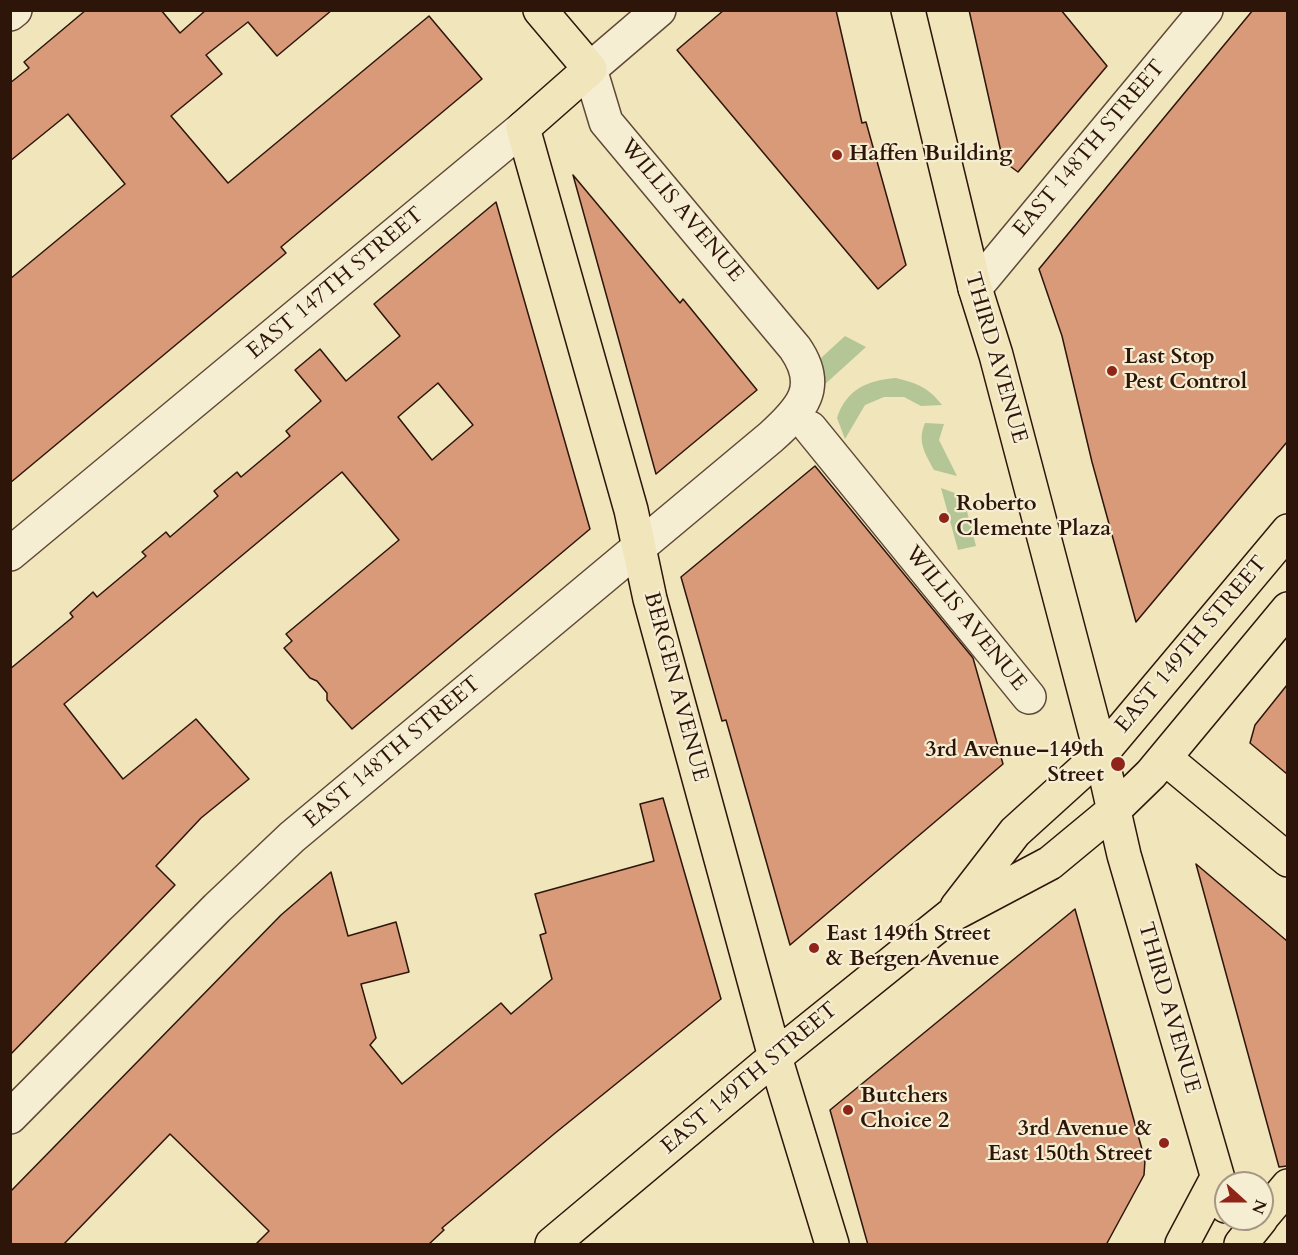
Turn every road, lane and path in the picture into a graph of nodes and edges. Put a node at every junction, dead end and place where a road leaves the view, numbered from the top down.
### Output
1 (15, 10) edge
2 (540, 10) edge
3 (658, 10) edge
4 (908, 10) edge
5 (1206, 10) edge
6 (10, 15) edge
7 (590, 69) junction
8 (523, 128) junction
9 (975, 288) junction
10 (803, 420) junction
11 (1287, 531) edge
12 (640, 547) junction
13 (10, 554) edge
14 (1287, 609) edge
15 (1029, 697) dead end
16 (1101, 754) junction
17 (1165, 758) junction
18 (1114, 810) junction
19 (1287, 860) edge
20 (950, 916) junction
21 (775, 1057) junction
22 (10, 1117) edge
23 (1215, 1171) edge
24 (1287, 1186) edge
25 (1214, 1202) edge
26 (1274, 1202) edge
27 (1251, 1231) edge
28 (552, 1245) edge
29 (832, 1245) edge
30 (1182, 1245) edge
31 (1240, 1245) edge

1 - 6 street
2 - 7 main road, WILLIS AVENUE
3 - 7 street, EAST 147TH STREET
4 - 9 main road, THIRD AVENUE
5 - 9 street, EAST 148TH STREET
7 - 8 main road, EAST 147TH STREET
7 - 10 street, WILLIS AVENUE
8 - 12 main road, BERGEN AVENUE
8 - 13 street, EAST 147TH STREET
9 - 16 main road, THIRD AVENUE
10 - 12 street, EAST 148TH STREET
10 - 15 street, WILLIS AVENUE
11 - 16 main road, EAST 149TH STREET
12 - 21 main road, BERGEN AVENUE
12 - 22 street, EAST 148TH STREET
14 - 17 main road, EAST 149TH STREET
16 - 18 main road, THIRD AVENUE
16 - 20 main road, EAST 149TH STREET
17 - 18 main road, EAST 149TH STREET
17 - 19 main road
18 - 20 main road, EAST 149TH STREET
18 - 23 main road, THIRD AVENUE
20 - 21 main road, EAST 149TH STREET
21 - 28 main road, EAST 149TH STREET
21 - 29 main road, BERGEN AVENUE
24 - 26 main road
25 - 30 main road
27 - 31 main road

